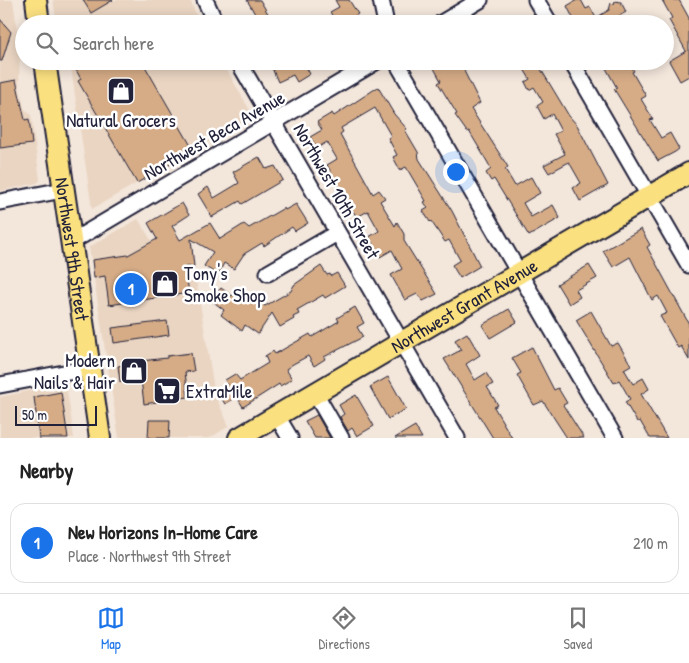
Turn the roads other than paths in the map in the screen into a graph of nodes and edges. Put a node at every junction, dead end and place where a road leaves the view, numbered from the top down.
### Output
1 (36, 0) edge
2 (205, 0) edge
3 (382, 0) edge
4 (480, 0) edge
5 (536, 0) edge
6 (38, 15) edge
7 (212, 15) edge
8 (384, 15) edge
9 (455, 15) edge
10 (545, 15) edge
11 (46, 70) edge
12 (243, 70) edge
13 (362, 70) edge
14 (401, 70) edge
15 (576, 70) edge
16 (274, 123) junction
17 (689, 173) edge
18 (63, 190) junction
19 (649, 196) junction
20 (0, 202) edge
21 (337, 233) junction
22 (71, 242) junction
23 (689, 265) edge
24 (520, 272) junction
25 (268, 273) dead end
26 (402, 342) junction
27 (90, 368) junction
28 (0, 385) edge
29 (314, 393) junction
30 (276, 416) junction
31 (247, 436) edge
32 (100, 438) edge
33 (290, 438) edge
34 (341, 438) edge
35 (457, 438) edge
36 (615, 438) edge

1 - 6 main road
2 - 7 street
3 - 8 street
4 - 9 street
5 - 10 street
11 - 18 main road, Northwest 9th Street
12 - 16 street, Northwest 10th Street
13 - 16 street, Northwest Beca Avenue
14 - 24 street
15 - 19 street
16 - 21 street, Northwest 10th Street
16 - 22 street, Northwest Beca Avenue
17 - 19 main road, Northwest Grant Avenue
18 - 20 street
18 - 22 main road, Northwest 9th Street
19 - 23 street
19 - 24 main road, Northwest Grant Avenue
21 - 25 street
21 - 26 street, Northwest 10th Street
22 - 27 main road, Northwest 9th Street
24 - 26 main road, Northwest Grant Avenue
24 - 36 street
26 - 29 main road, Northwest Grant Avenue
26 - 35 street, Northwest 10th Street
27 - 28 street
27 - 32 main road, Northwest 9th Street
29 - 30 main road, Northwest Grant Avenue
29 - 34 street
30 - 31 main road, Northwest Grant Avenue
30 - 33 street

